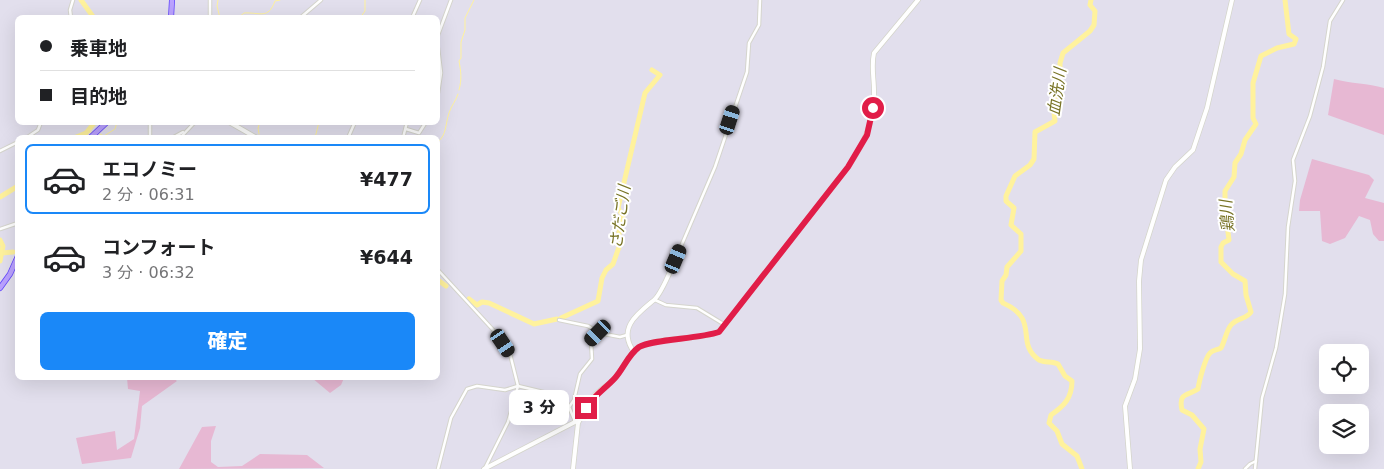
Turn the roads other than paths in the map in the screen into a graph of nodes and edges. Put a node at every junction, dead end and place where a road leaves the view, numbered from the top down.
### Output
1 (73, 0) edge
2 (172, 0) edge
3 (210, 0) edge
4 (321, 0) edge
5 (420, 0) edge
6 (452, 0) edge
7 (760, 0) edge
8 (918, 0) edge
9 (1232, 0) edge
10 (1343, 0) edge
11 (71, 15) edge
12 (171, 15) edge
13 (210, 15) edge
14 (304, 15) edge
15 (413, 15) edge
16 (440, 30) edge
17 (440, 65) edge
18 (440, 80) edge
19 (40, 125) edge
20 (104, 125) edge
21 (192, 125) edge
22 (234, 125) edge
23 (407, 125) edge
24 (424, 125) edge
25 (406, 129) junction
26 (185, 131) junction
27 (30, 135) edge
28 (93, 135) edge
29 (176, 135) edge
30 (182, 135) edge
31 (253, 135) edge
32 (404, 135) edge
33 (15, 144) edge
34 (0, 151) edge
35 (15, 224) edge
36 (0, 229) edge
37 (15, 263) edge
38 (673, 265) joint
39 (440, 272) edge
40 (0, 288) edge
41 (654, 300) junction
42 (559, 320) dead end
43 (725, 325) junction
44 (598, 333) junction
45 (627, 335) junction
46 (634, 352) junction
47 (518, 386) junction
48 (569, 407) junction
49 (577, 422) junction
50 (1256, 461) junction
51 (438, 469) edge
52 (484, 469) edge
53 (573, 469) edge
54 (1130, 469) edge
55 (1245, 469) edge
56 (1255, 469) edge

1 - 11 street
2 - 12 main road
3 - 13 street
4 - 14 street
5 - 15 street
6 - 16 street
7 - 38 street
8 - 43 street
9 - 54 street
10 - 50 street
17 - 18 street
19 - 27 street
20 - 28 main road
21 - 26 street
22 - 31 street
23 - 25 street
24 - 25 street
25 - 32 street
26 - 29 street
26 - 30 street
33 - 34 street
35 - 36 street
37 - 40 main road
38 - 41 street
39 - 47 street
41 - 43 street
41 - 45 street
42 - 44 street
43 - 46 street
44 - 45 street
44 - 48 street
45 - 46 street
46 - 49 street
47 - 48 street
47 - 51 street
47 - 52 street
48 - 49 street
49 - 52 street
49 - 53 street
50 - 55 street
50 - 56 street

